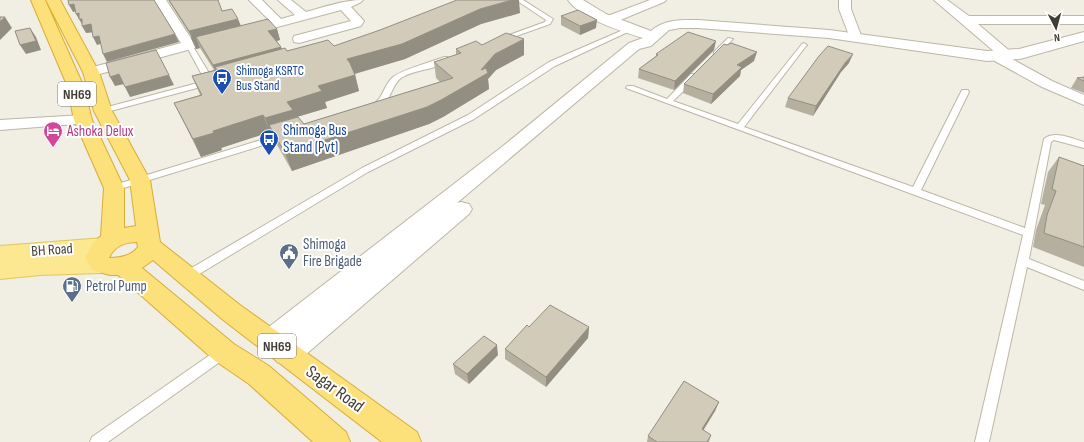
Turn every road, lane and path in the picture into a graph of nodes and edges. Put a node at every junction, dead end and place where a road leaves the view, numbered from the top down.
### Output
1 (38, 0) edge
2 (53, 0) edge
3 (160, 0) edge
4 (255, 0) edge
5 (284, 0) edge
6 (316, 0) edge
7 (357, 0) edge
8 (519, 0) edge
9 (575, 0) edge
10 (660, 0) edge
11 (845, 0) edge
12 (940, 0) edge
13 (344, 6) junction
14 (327, 9) junction
15 (303, 16) junction
16 (609, 20) junction
17 (966, 20) junction
18 (1084, 20) edge
19 (278, 23) junction
20 (643, 36) junction
21 (1084, 36) edge
22 (856, 38) junction
23 (299, 39) dead end
24 (730, 39) dead end
25 (488, 44) edge
26 (190, 45) junction
27 (804, 45) dead end
28 (458, 55) edge
29 (1002, 56) junction
30 (710, 60) edge
31 (699, 70) edge
32 (91, 72) junction
33 (205, 72) edge
34 (218, 80) edge
35 (630, 88) dead end
36 (965, 92) dead end
37 (1084, 101) edge
38 (668, 102) junction
39 (370, 109) edge
40 (103, 111) junction
41 (83, 120) junction
42 (0, 125) edge
43 (739, 128) junction
44 (296, 132) edge
45 (1084, 145) edge
46 (140, 180) junction
47 (114, 188) junction
48 (915, 192) junction
49 (1029, 233) junction
50 (149, 242) junction
51 (0, 254) edge
52 (110, 254) junction
53 (1023, 261) junction
54 (0, 270) edge
55 (187, 276) junction
56 (1084, 286) edge
57 (278, 347) junction
58 (224, 352) junction
59 (97, 442) edge
60 (335, 442) edge
61 (406, 442) edge
62 (982, 442) edge

1 - 41 highway, NH69
2 - 32 highway, NH69
3 - 26 street
4 - 19 street
5 - 15 street
6 - 14 street
7 - 13 street
8 - 25 lane
9 - 16 street
10 - 16 street
11 - 22 street
12 - 17 street
13 - 14 street
13 - 23 street
14 - 15 street
15 - 19 street
16 - 20 street
17 - 18 street
17 - 29 street
19 - 26 street
20 - 22 street
20 - 55 lane
20 - 57 street
21 - 29 street
22 - 29 street
24 - 30 lane
26 - 32 street
26 - 33 lane
27 - 43 lane
28 - 39 lane
29 - 37 street
31 - 38 lane
32 - 40 highway, NH69
34 - 40 lane
35 - 38 lane
36 - 48 lane
38 - 43 lane
40 - 46 highway, NH69
41 - 42 street
41 - 47 highway, NH69
43 - 48 lane
44 - 46 lane
45 - 49 lane
46 - 47 lane
46 - 50 highway, NH69
47 - 52 highway, NH69
48 - 49 lane
49 - 53 lane
50 - 52 highway
50 - 55 highway, Sagar Road / NH69
51 - 52 main road, BH Road
52 - 54 main road, BH Road
52 - 58 highway, NH69
53 - 56 lane
53 - 62 lane
55 - 57 highway, Sagar Road / NH69
57 - 61 highway, Sagar Road / NH69
58 - 59 lane
58 - 60 highway, NH69

